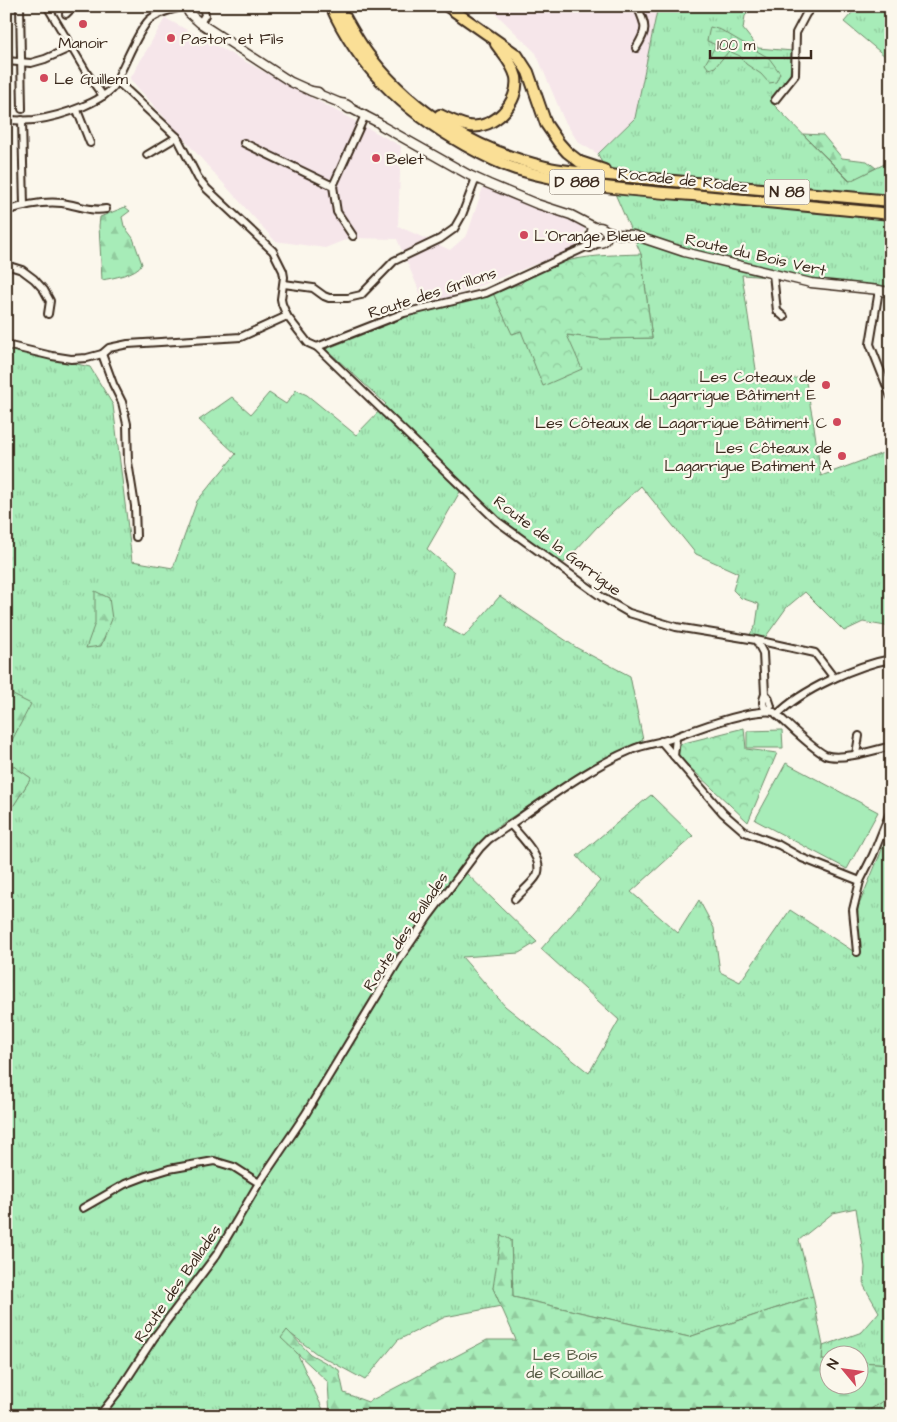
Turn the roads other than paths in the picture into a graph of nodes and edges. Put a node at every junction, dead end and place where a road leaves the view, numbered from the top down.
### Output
1 (20, 6) edge
2 (47, 6) edge
3 (74, 6) edge
4 (186, 6) edge
5 (202, 6) edge
6 (331, 6) edge
7 (339, 6) edge
8 (447, 6) edge
9 (637, 6) edge
10 (813, 6) edge
11 (66, 14) dead end
12 (200, 23) junction
13 (492, 39) junction
14 (72, 47) junction
15 (636, 48) dead end
16 (6, 61) edge
17 (21, 62) junction
18 (118, 82) junction
19 (102, 96) junction
20 (775, 100) dead end
21 (22, 109) dead end
22 (78, 110) junction
23 (364, 115) junction
24 (6, 120) edge
25 (22, 120) junction
26 (177, 136) junction
27 (90, 142) dead end
28 (244, 143) dead end
29 (147, 155) dead end
30 (476, 178) junction
31 (684, 182) junction
32 (333, 186) junction
33 (891, 201) edge
34 (24, 206) junction
35 (106, 209) dead end
36 (6, 210) edge
37 (891, 214) edge
38 (618, 234) junction
39 (353, 236) dead end
40 (596, 236) junction
41 (6, 265) edge
42 (773, 274) junction
43 (284, 284) junction
44 (878, 290) junction
45 (891, 293) edge
46 (48, 314) dead end
47 (288, 316) junction
48 (784, 317) dead end
49 (6, 345) edge
50 (317, 347) junction
51 (102, 354) junction
52 (891, 396) edge
53 (136, 537) dead end
54 (756, 640) junction
55 (891, 659) edge
56 (834, 678) junction
57 (767, 711) junction
58 (777, 715) junction
59 (859, 736) dead end
60 (676, 738) junction
61 (661, 741) junction
62 (891, 746) edge
63 (856, 754) junction
64 (674, 756) junction
65 (891, 810) edge
66 (511, 825) junction
67 (860, 881) junction
68 (515, 899) dead end
69 (857, 952) dead end
70 (258, 1183) junction
71 (83, 1208) dead end
72 (98, 1416) edge

1 - 17 street
2 - 14 street
3 - 11 street
4 - 12 street
4 - 18 street
5 - 12 street
6 - 37 highway, Rocade de Rodez / D 888
7 - 13 highway
7 - 31 highway, Rocade de Rodez / D 888
8 - 13 highway
9 - 15 street
10 - 20 street
12 - 23 street
13 - 31 highway
14 - 17 street
14 - 19 street
16 - 17 street
17 - 21 street
18 - 19 street
18 - 26 street
19 - 22 street
22 - 25 street
22 - 27 street
23 - 30 street
23 - 32 street
24 - 25 street
25 - 34 street
26 - 29 street
26 - 43 street
28 - 32 street
30 - 40 street
30 - 43 street
31 - 33 highway, Rocade de Rodez / N 88
32 - 39 street
34 - 35 street
34 - 36 street
38 - 40 street
38 - 40 street, Route du Bois Vert
38 - 42 street, Route du Bois Vert
40 - 50 street, Route des Grillons
41 - 46 street
42 - 44 street, Route du Bois Vert
42 - 48 street
43 - 47 street
44 - 45 street, Route du Bois Vert
44 - 52 street
47 - 50 street
47 - 51 street
49 - 51 street
50 - 54 street, Route de la Garrigue
51 - 53 street
54 - 56 street, Route de la Garrigue
54 - 57 street
55 - 56 street
56 - 58 street
57 - 58 street
57 - 60 street, Route des Ballades
58 - 63 street
59 - 63 street
60 - 61 street, Route des Ballades
60 - 64 street
61 - 64 street
61 - 66 street, Route des Ballades
62 - 63 street
64 - 67 street
65 - 67 street
66 - 68 street
66 - 70 street, Route des Ballades
67 - 69 street
70 - 71 street
70 - 72 street, Route des Ballades

